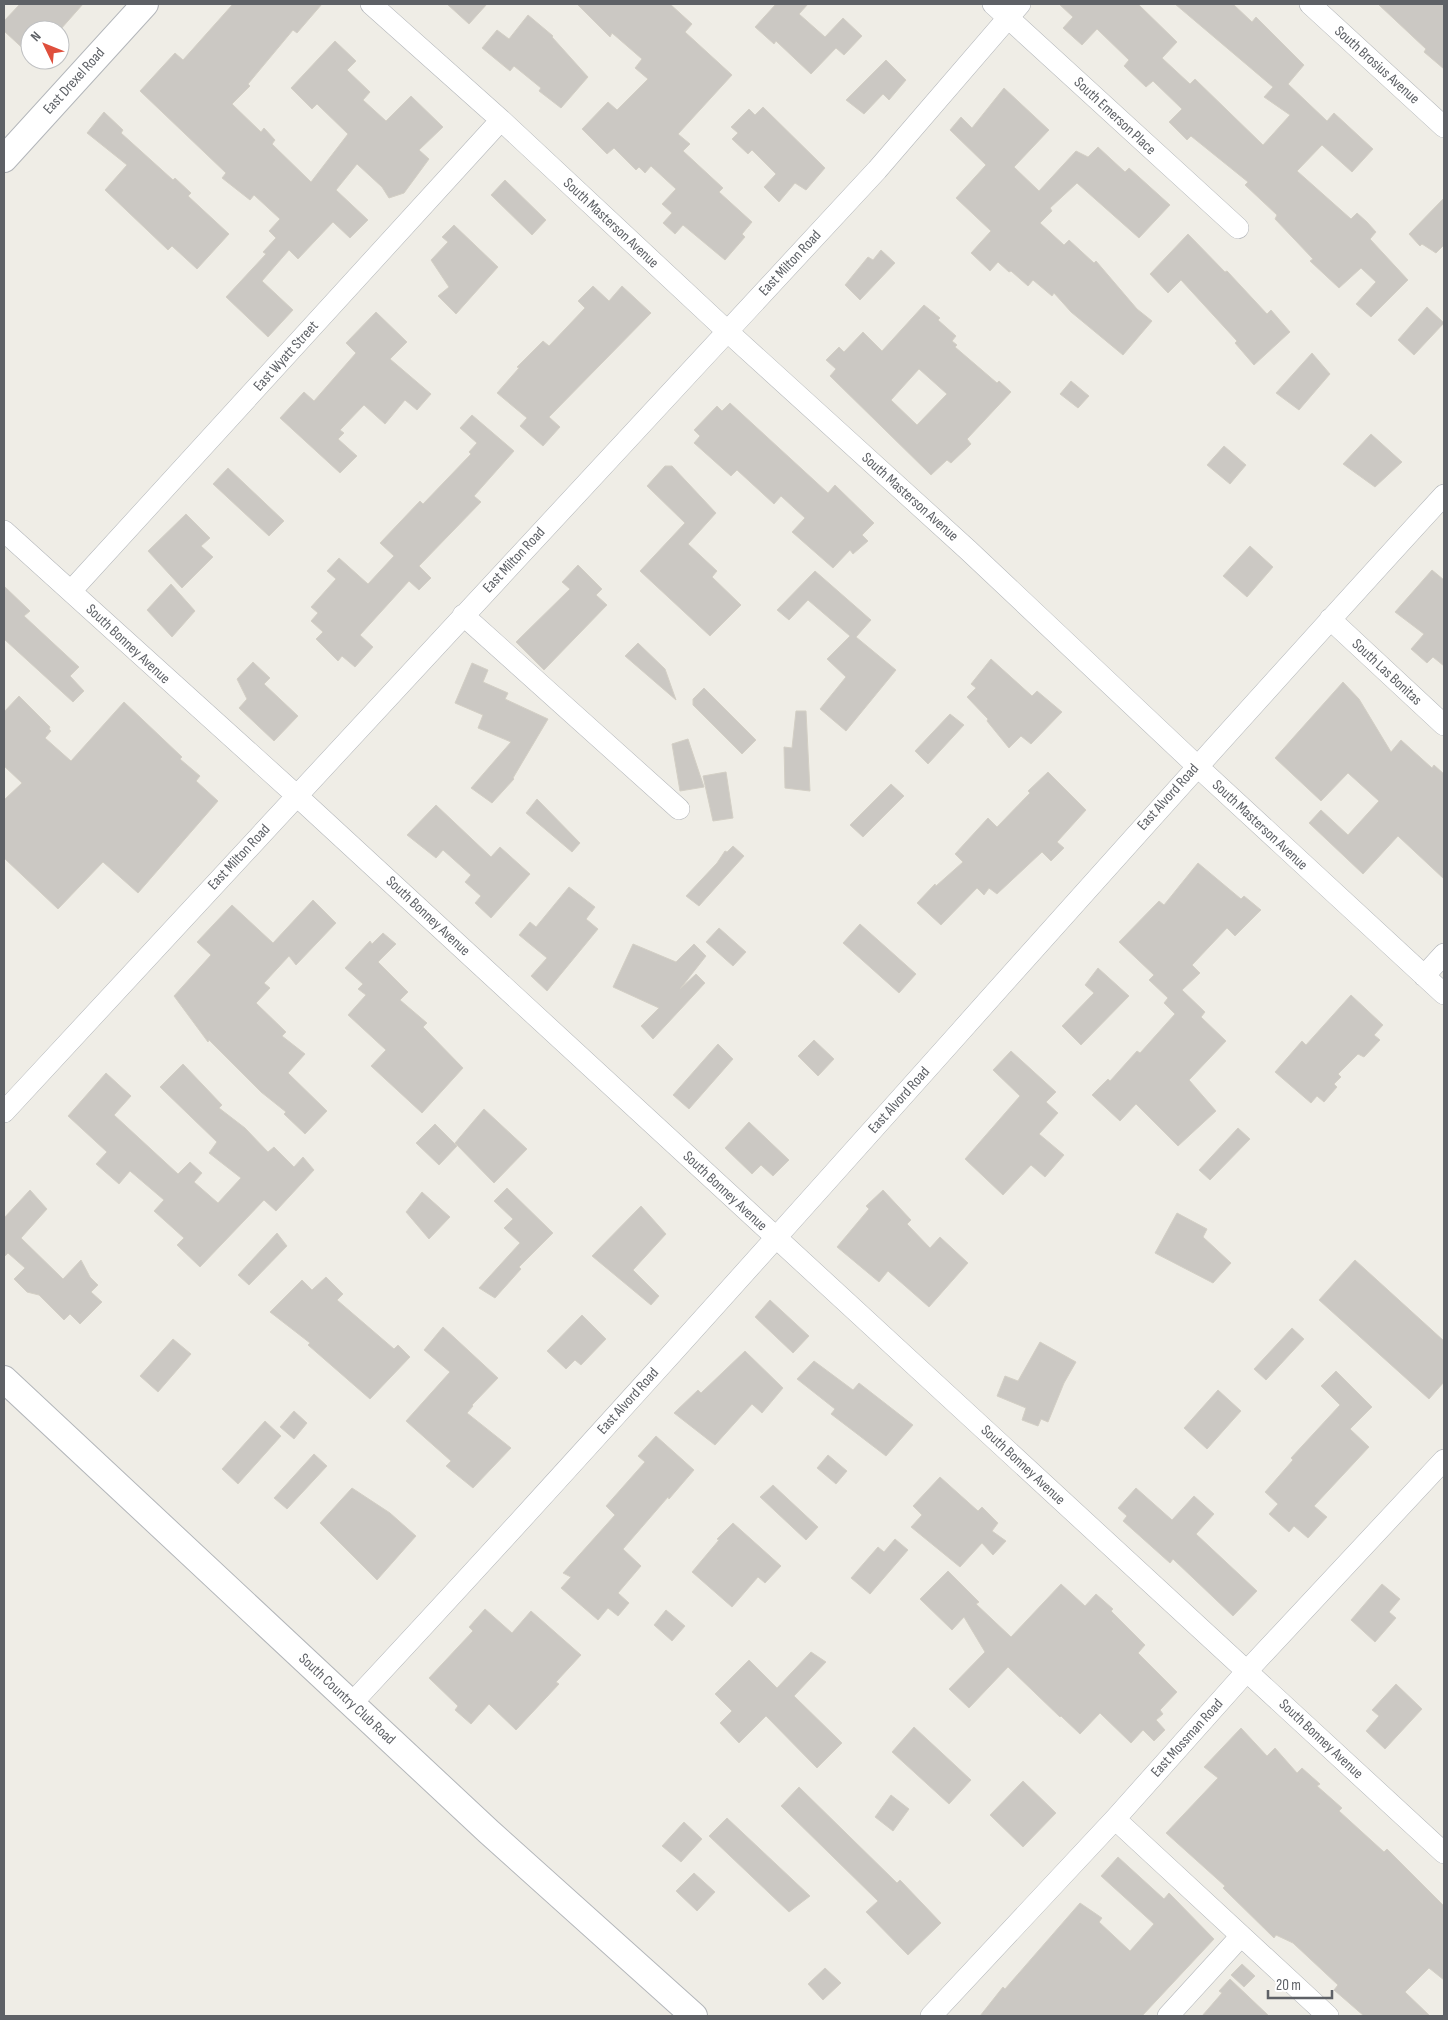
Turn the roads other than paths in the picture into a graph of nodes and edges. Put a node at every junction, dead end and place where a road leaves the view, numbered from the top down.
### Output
1 (145, 4) edge
2 (371, 4) edge
3 (1310, 4) edge
4 (1007, 8) edge
5 (501, 120) junction
6 (1444, 127) edge
7 (4, 159) edge
8 (1238, 228) dead end
9 (727, 331) junction
10 (1444, 495) edge
11 (4, 531) edge
12 (71, 592) junction
13 (464, 615) junction
14 (1330, 619) junction
15 (1444, 725) edge
16 (1197, 766) junction
17 (296, 795) junction
18 (679, 809) dead end
19 (1444, 954) edge
20 (1424, 976) junction
21 (1444, 994) edge
22 (4, 1112) edge
23 (776, 1238) junction
24 (4, 1379) edge
25 (1444, 1460) edge
26 (1247, 1671) junction
27 (352, 1702) junction
28 (1114, 1819) junction
29 (1444, 1853) edge
30 (1242, 1936) junction
31 (694, 2016) edge
32 (931, 2016) edge
33 (1168, 2016) edge
34 (1328, 2016) edge

1 - 7 street, East Drexel Road
2 - 5 street, South Masterson Avenue
3 - 6 street, South Brosius Avenue
4 - 8 street, South Emerson Place
4 - 9 street, East Milton Road
5 - 9 street, South Masterson Avenue
5 - 12 street, East Wyatt Street
9 - 13 street, East Milton Road
9 - 16 street, South Masterson Avenue
10 - 14 street, East Alvord Road
11 - 12 street, South Bonney Avenue
12 - 17 street, South Bonney Avenue
13 - 17 street, East Milton Road
13 - 18 street
14 - 15 street, South Las Bonitas
14 - 16 street, East Alvord Road
16 - 20 street, South Masterson Avenue
16 - 23 street, East Alvord Road
17 - 22 street, East Milton Road
17 - 23 street, South Bonney Avenue
19 - 20 street
20 - 21 street, South Masterson Avenue
23 - 26 street, South Bonney Avenue
23 - 27 street, East Alvord Road
24 - 27 street, South Country Club Road
25 - 26 street, East Mossman Road
26 - 28 street, East Mossman Road
26 - 29 street, South Bonney Avenue
27 - 31 street, South Country Club Road
28 - 30 street
28 - 32 street, East Mossman Road
30 - 33 street
30 - 34 street

